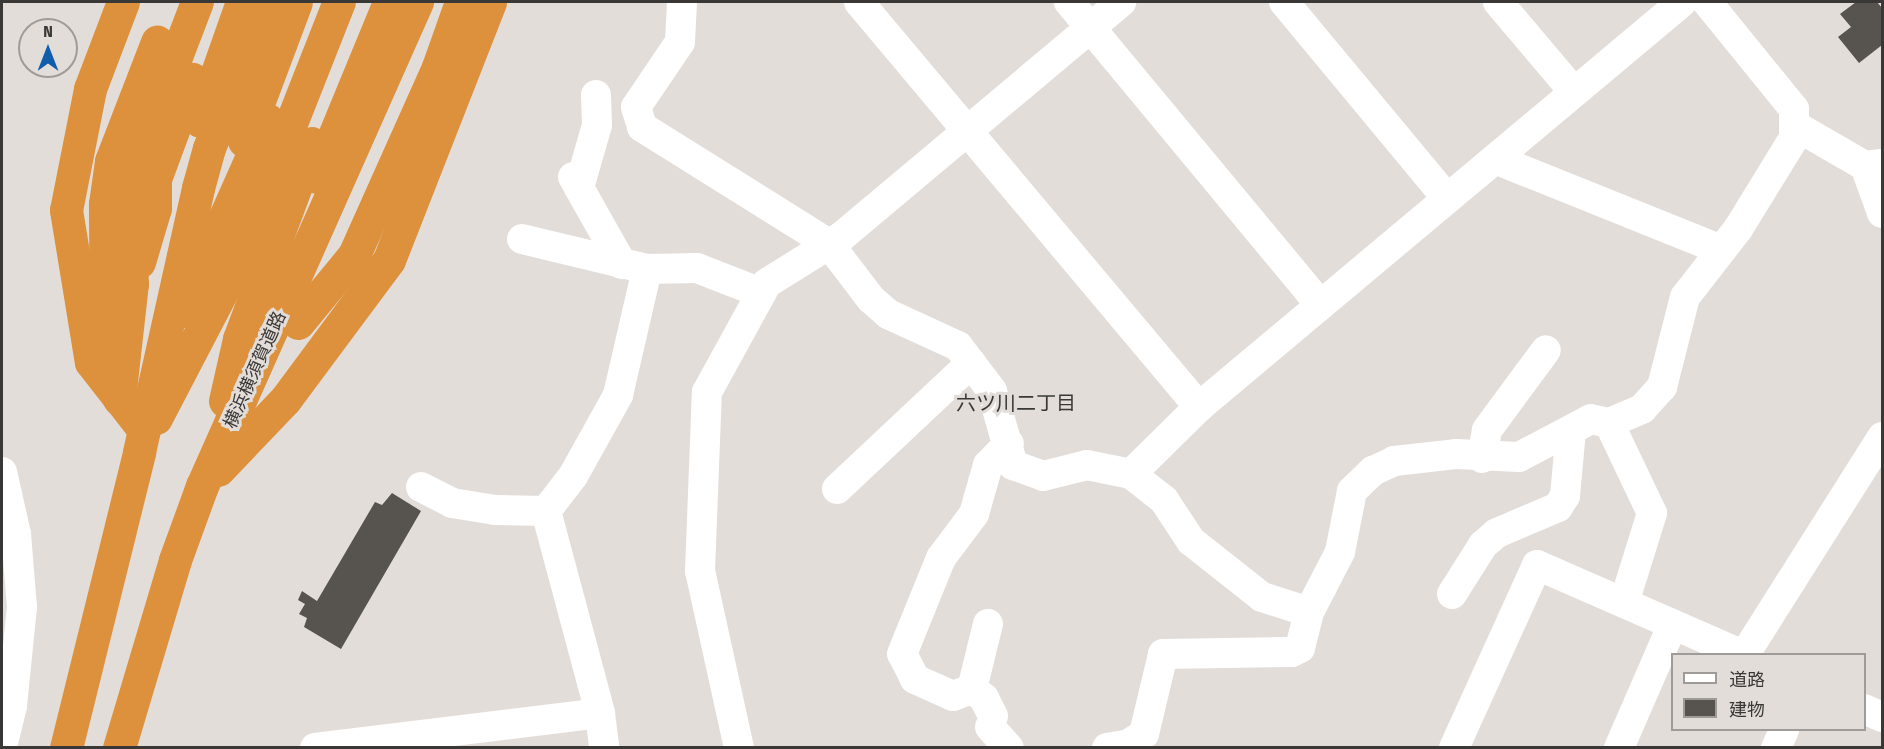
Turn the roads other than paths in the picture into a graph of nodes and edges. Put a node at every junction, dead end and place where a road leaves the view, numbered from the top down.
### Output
1 (123, 2) edge
2 (146, 2) edge
3 (172, 2) edge
4 (197, 2) edge
5 (221, 2) edge
6 (242, 2) edge
7 (270, 2) edge
8 (296, 2) edge
9 (317, 2) edge
10 (339, 2) edge
11 (365, 2) edge
12 (389, 2) edge
13 (417, 2) edge
14 (437, 2) edge
15 (461, 2) edge
16 (490, 2) edge
17 (682, 2) edge
18 (859, 2) edge
19 (1069, 2) edge
20 (1121, 2) edge
21 (1284, 2) edge
22 (1498, 2) edge
23 (1682, 2) edge
24 (1707, 2) edge
25 (1090, 27) junction
26 (1574, 92) junction
27 (596, 95) dead end
28 (1794, 125) junction
29 (966, 132) junction
30 (1495, 159) junction
31 (76, 162) junction
32 (1874, 165) edge
33 (1447, 198) junction
34 (1882, 213) edge
35 (522, 239) dead end
36 (829, 244) junction
37 (1721, 250) junction
38 (634, 266) junction
39 (132, 284) junction
40 (196, 285) junction
41 (761, 293) junction
42 (1320, 304) junction
43 (298, 323) junction
44 (1546, 350) dead end
45 (971, 363) junction
46 (155, 370) junction
47 (1199, 407) junction
48 (228, 414) junction
49 (127, 415) junction
50 (1609, 423) junction
51 (1571, 430) junction
52 (1882, 437) edge
53 (1009, 443) junction
54 (1482, 458) junction
55 (2, 472) edge
56 (1131, 474) junction
57 (202, 486) junction
58 (421, 487) dead end
59 (837, 489) dead end
60 (534, 511) junction
61 (1452, 594) dead end
62 (1624, 603) junction
63 (1309, 612) junction
64 (988, 624) dead end
65 (1673, 624) junction
66 (1741, 653) edge
67 (1744, 653) edge
68 (972, 689) junction
69 (1866, 710) edge
70 (600, 713) junction
71 (1882, 717) edge
72 (998, 730) edge
73 (1783, 731) edge
74 (2, 747) edge
75 (66, 747) edge
76 (119, 747) edge
77 (315, 747) edge
78 (604, 747) edge
79 (739, 747) edge
80 (1107, 747) edge
81 (1454, 747) edge
82 (1619, 747) edge
83 (1776, 747) edge

1 - 31 highway
2 - 31 highway
3 - 49 highway
4 - 39 highway
5 - 39 highway
6 - 49 highway
7 - 46 highway
8 - 40 highway
9 - 40 highway
10 - 49 highway
11 - 48 highway
12 - 48 highway
13 - 48 highway, 横浜横須賀道路
14 - 43 highway
15 - 43 highway
16 - 57 highway
17 - 36 street
18 - 29 street
19 - 25 street
20 - 25 street
21 - 33 street
22 - 26 street
23 - 26 street
24 - 28 street
25 - 29 street
25 - 42 street
26 - 30 street
27 - 38 street
28 - 32 street
28 - 37 street
29 - 36 street
29 - 47 street
30 - 33 street
30 - 37 street
31 - 49 highway
32 - 34 street
33 - 42 street
35 - 38 street
36 - 41 street
36 - 45 street
37 - 50 street
38 - 41 street
38 - 60 street
39 - 49 highway
40 - 46 highway
41 - 79 street
42 - 47 street
43 - 48 highway
44 - 54 street
45 - 53 street
45 - 59 street
46 - 49 highway
47 - 56 street
48 - 57 highway, 横浜横須賀道路
49 - 75 highway
50 - 51 street
50 - 62 street
51 - 54 street
51 - 61 street
52 - 67 street
53 - 56 street
53 - 68 street
54 - 63 street
55 - 74 street
56 - 63 street
57 - 76 highway, 横浜横須賀道路
58 - 60 street
60 - 70 street
62 - 65 street
62 - 81 street
63 - 80 street
64 - 68 street
65 - 66 street
65 - 82 street
68 - 72 street
69 - 71 street
70 - 77 street
70 - 78 street
73 - 83 street

